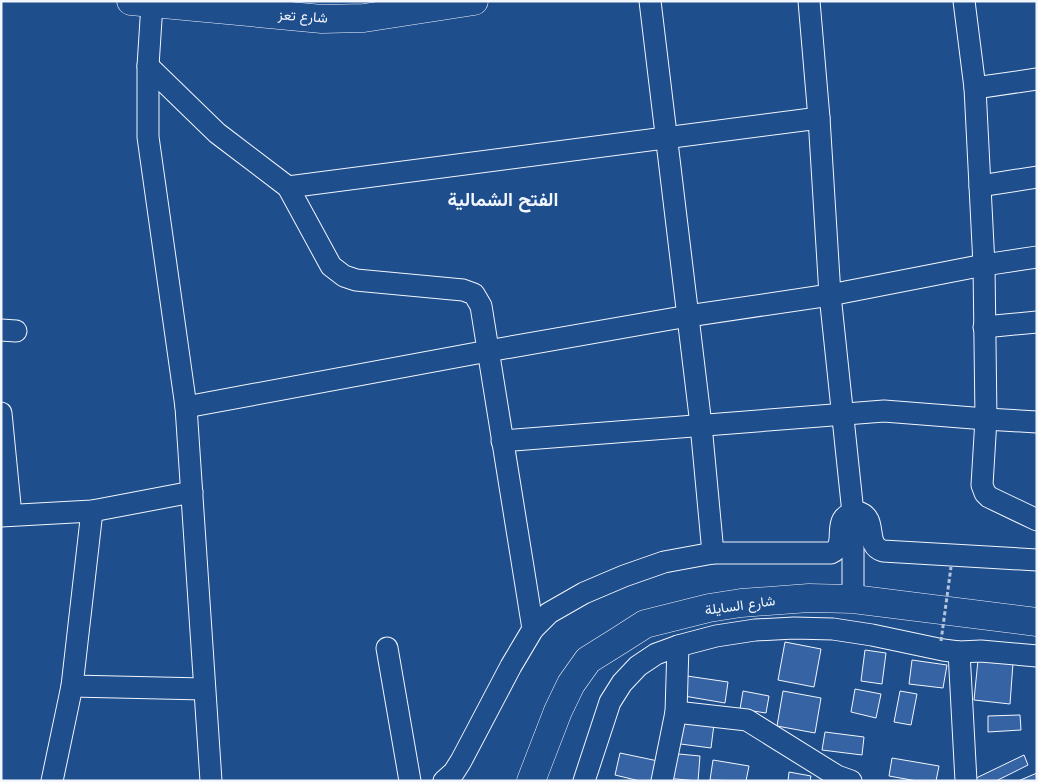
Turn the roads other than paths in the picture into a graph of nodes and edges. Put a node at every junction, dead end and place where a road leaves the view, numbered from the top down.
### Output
1 (474, 1) edge
2 (650, 1) edge
3 (809, 1) edge
4 (964, 1) edge
5 (141, 2) edge
6 (363, 9) edge
7 (148, 66) junction
8 (1037, 80) edge
9 (975, 88) junction
10 (819, 118) junction
11 (668, 138) junction
12 (1037, 177) edge
13 (980, 186) junction
14 (288, 187) junction
15 (1037, 256) edge
16 (984, 265) junction
17 (830, 295) junction
18 (688, 316) junction
19 (1037, 322) edge
20 (984, 326) junction
21 (488, 351) junction
22 (186, 407) junction
23 (1, 413) edge
24 (843, 414) junction
25 (986, 419) junction
26 (1037, 422) edge
27 (701, 425) junction
28 (502, 441) junction
29 (192, 492) junction
30 (92, 511) junction
31 (853, 512) junction
32 (6, 516) edge
33 (1037, 520) edge
34 (713, 553) junction
35 (1037, 560) edge
36 (854, 599) junction
37 (1037, 622) edge
38 (533, 629) junction
39 (678, 646) junction
40 (950, 646) junction
41 (387, 648) dead end
42 (1037, 656) edge
43 (72, 686) junction
44 (204, 689) junction
45 (676, 712) junction
46 (52, 781) edge
47 (211, 781) edge
48 (410, 781) edge
49 (444, 781) edge
50 (531, 781) edge
51 (584, 781) edge
52 (662, 781) edge
53 (851, 781) edge
54 (966, 781) edge

1 - 6 main road, شارع تعز
2 - 11 street
3 - 10 street
4 - 9 street
5 - 6 main road, شارع تعز
5 - 7 street
7 - 14 street
7 - 22 street
8 - 9 street
9 - 13 street
10 - 11 street
10 - 17 street
11 - 14 street
11 - 18 street
12 - 13 street
13 - 16 street
14 - 21 street
15 - 16 street
16 - 17 street
16 - 20 street
17 - 18 street
17 - 24 street
18 - 21 street
18 - 27 street
19 - 20 street
20 - 25 street
21 - 22 street
21 - 28 street
22 - 29 street
23 - 32 street
24 - 25 street
24 - 27 street
24 - 31 street
25 - 26 street
25 - 33 street
27 - 28 street
27 - 34 street
28 - 38 street
29 - 30 street
29 - 44 street
30 - 32 street
30 - 43 street
31 - 34 street
31 - 35 street
31 - 36 street
34 - 38 street
36 - 37 main road, شارع السايلة
36 - 50 main road, شارع السايلة
38 - 49 street
39 - 40 street
39 - 45 street
39 - 51 street
40 - 42 street
40 - 54 street
41 - 48 street
43 - 44 street
43 - 46 street
44 - 47 street
45 - 52 street
45 - 53 street

